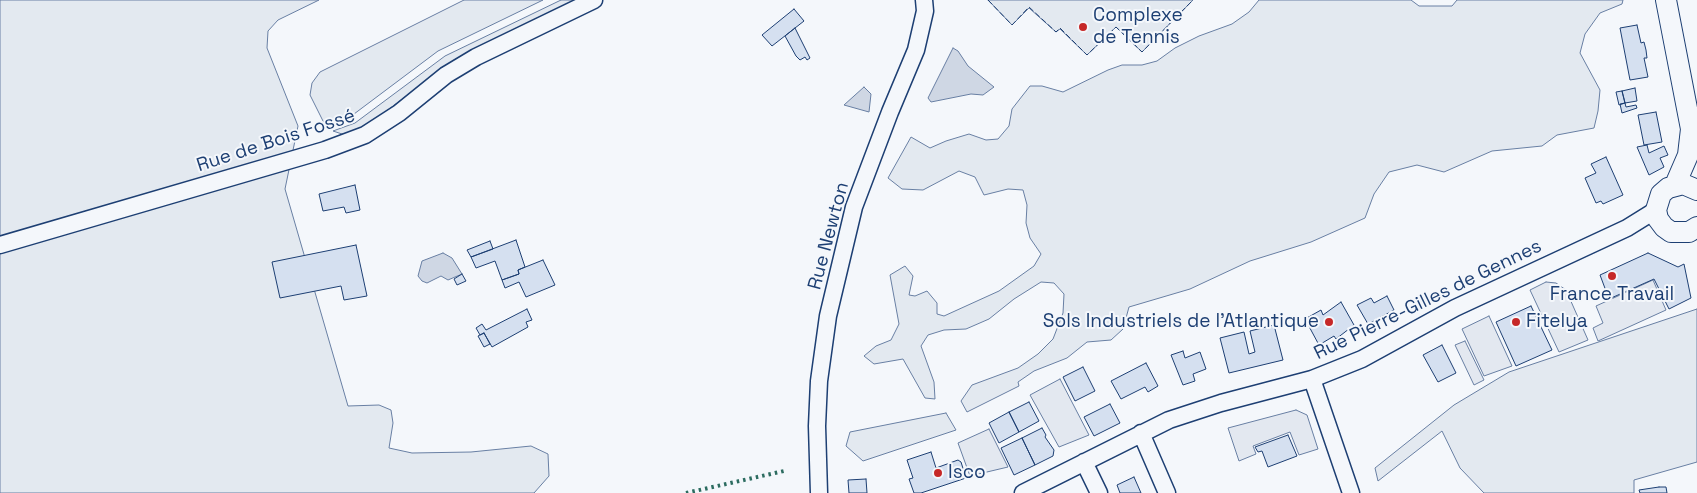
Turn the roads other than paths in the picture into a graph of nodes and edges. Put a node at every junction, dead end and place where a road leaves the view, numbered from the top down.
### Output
1 (594, 0) edge
2 (924, 0) edge
3 (1666, 0) edge
4 (1694, 137) edge
5 (1697, 164) edge
6 (1676, 185) junction
7 (1697, 189) edge
8 (1674, 224) edge
9 (0, 245) edge
10 (1697, 245) edge
11 (1312, 379) junction
12 (1141, 433) junction
13 (1084, 462) junction
14 (819, 493) edge
15 (1023, 493) edge
16 (1099, 493) edge
17 (1167, 493) edge
18 (1351, 493) edge

1 - 9 street, Rue de Bois Fossé
2 - 14 street, Rue Newton
3 - 4 main road
4 - 6 main road
5 - 7 main road
6 - 7 main road
6 - 8 main road
8 - 10 main road
8 - 11 street, Rue Pierre-Gilles de Gennes
11 - 12 street, Rue Pierre-Gilles de Gennes
11 - 18 street
12 - 13 street, Rue Pierre-Gilles de Gennes
12 - 17 street
13 - 15 street, Rue Pierre-Gilles de Gennes
13 - 16 street

